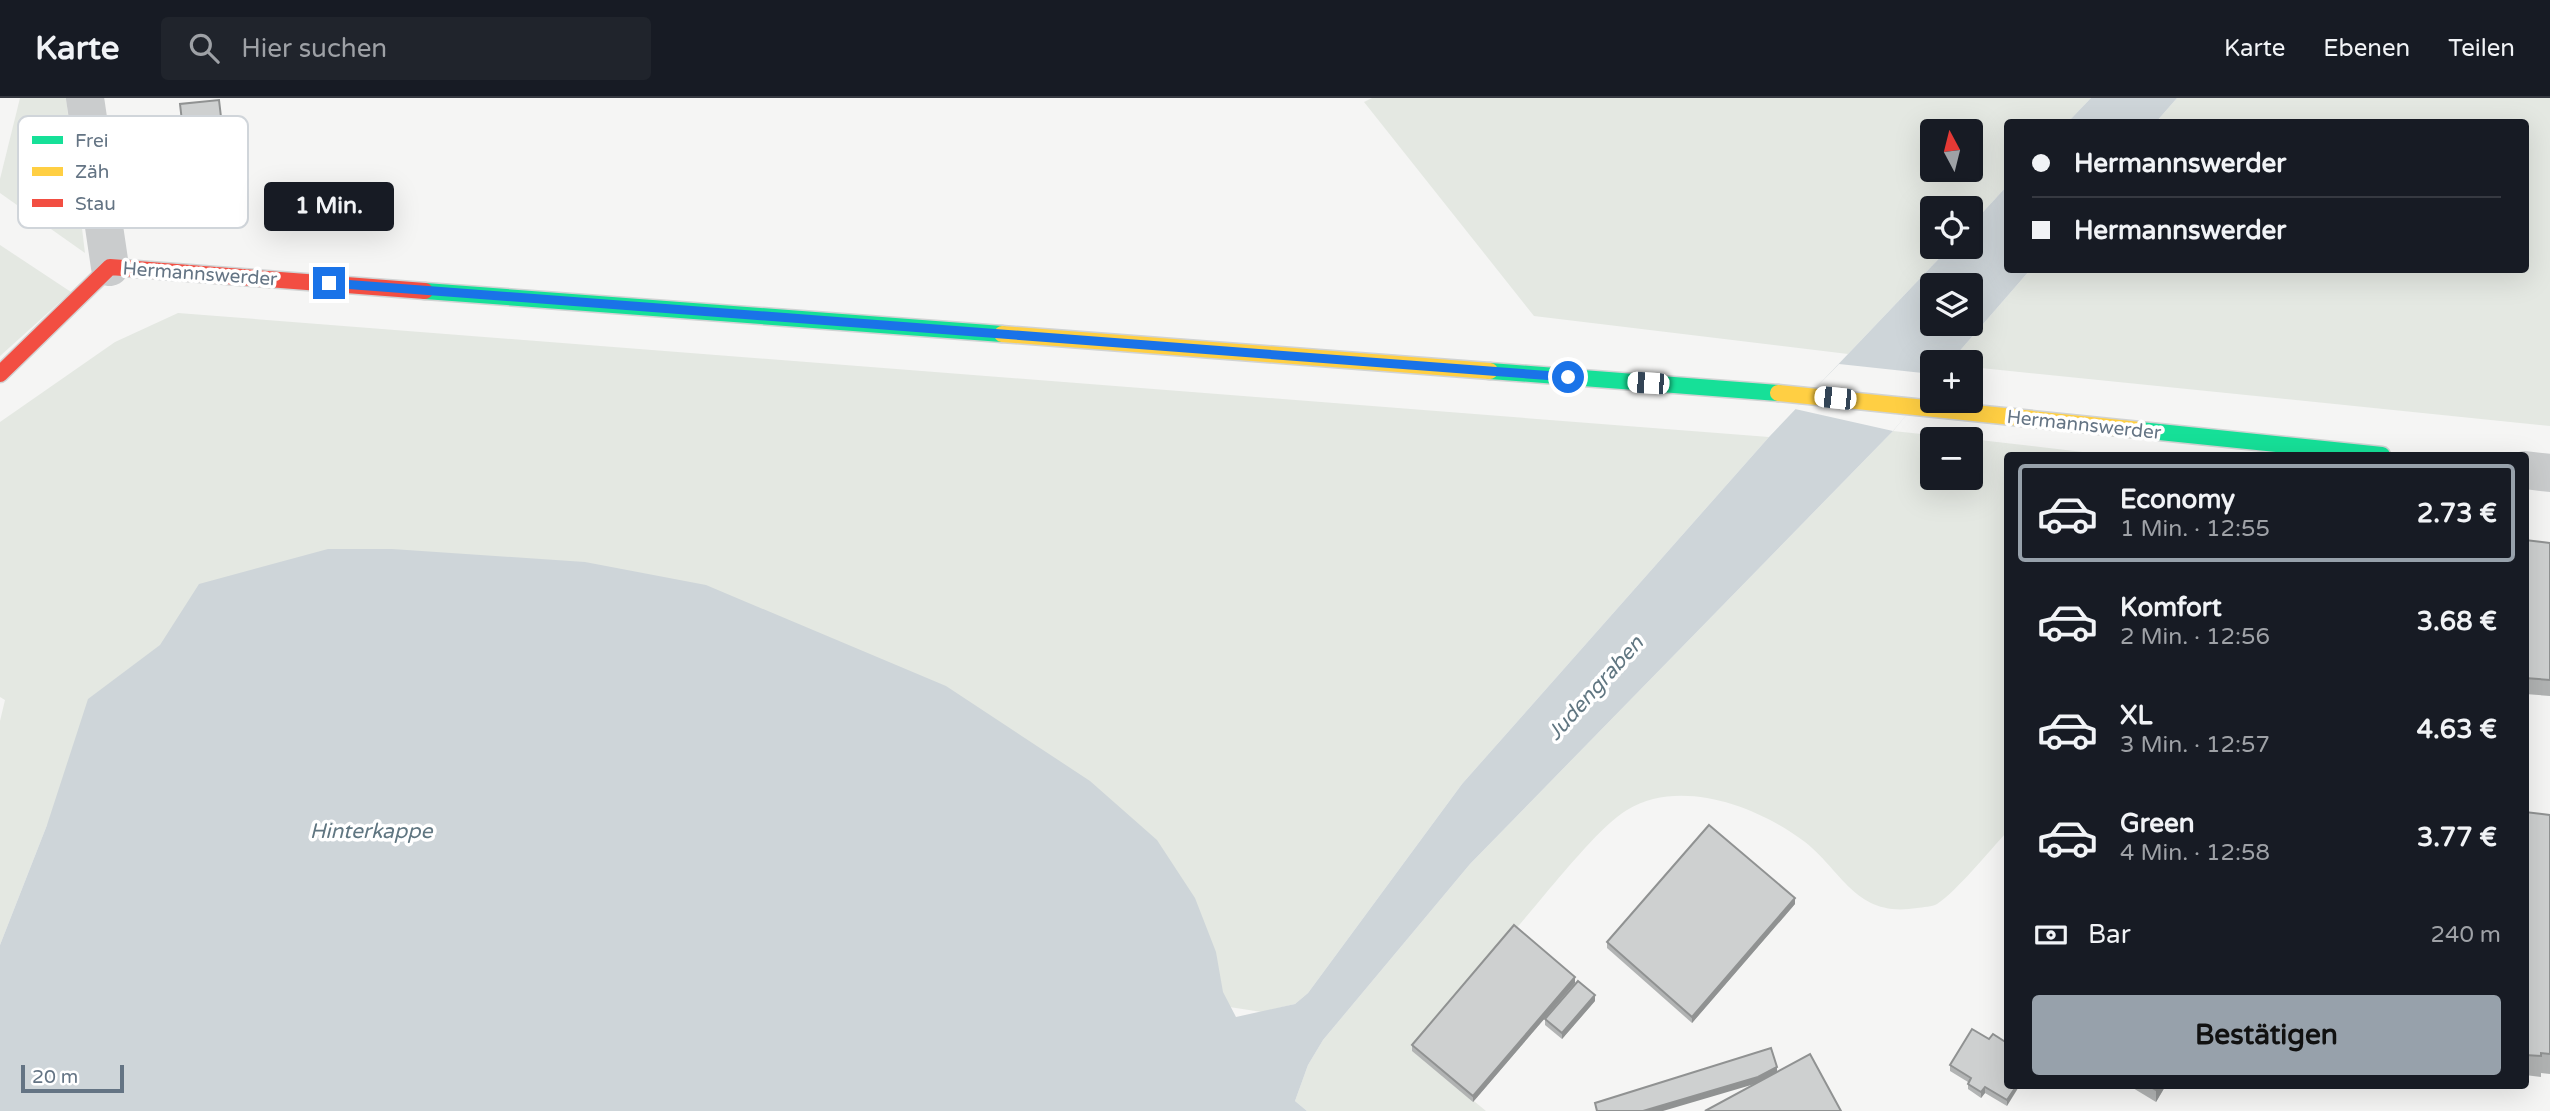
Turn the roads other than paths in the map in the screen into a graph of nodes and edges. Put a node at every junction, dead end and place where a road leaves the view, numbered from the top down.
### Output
1 (85, 98) edge
2 (88, 116) edge
3 (104, 228) edge
4 (110, 267) junction
5 (0, 374) edge
6 (2358, 452) edge
7 (2529, 470) edge
8 (2550, 473) edge

1 - 2 street, Hermannswerder
3 - 4 street, Hermannswerder
4 - 5 street, Hermannswerder
4 - 6 street, Hermannswerder
7 - 8 street

